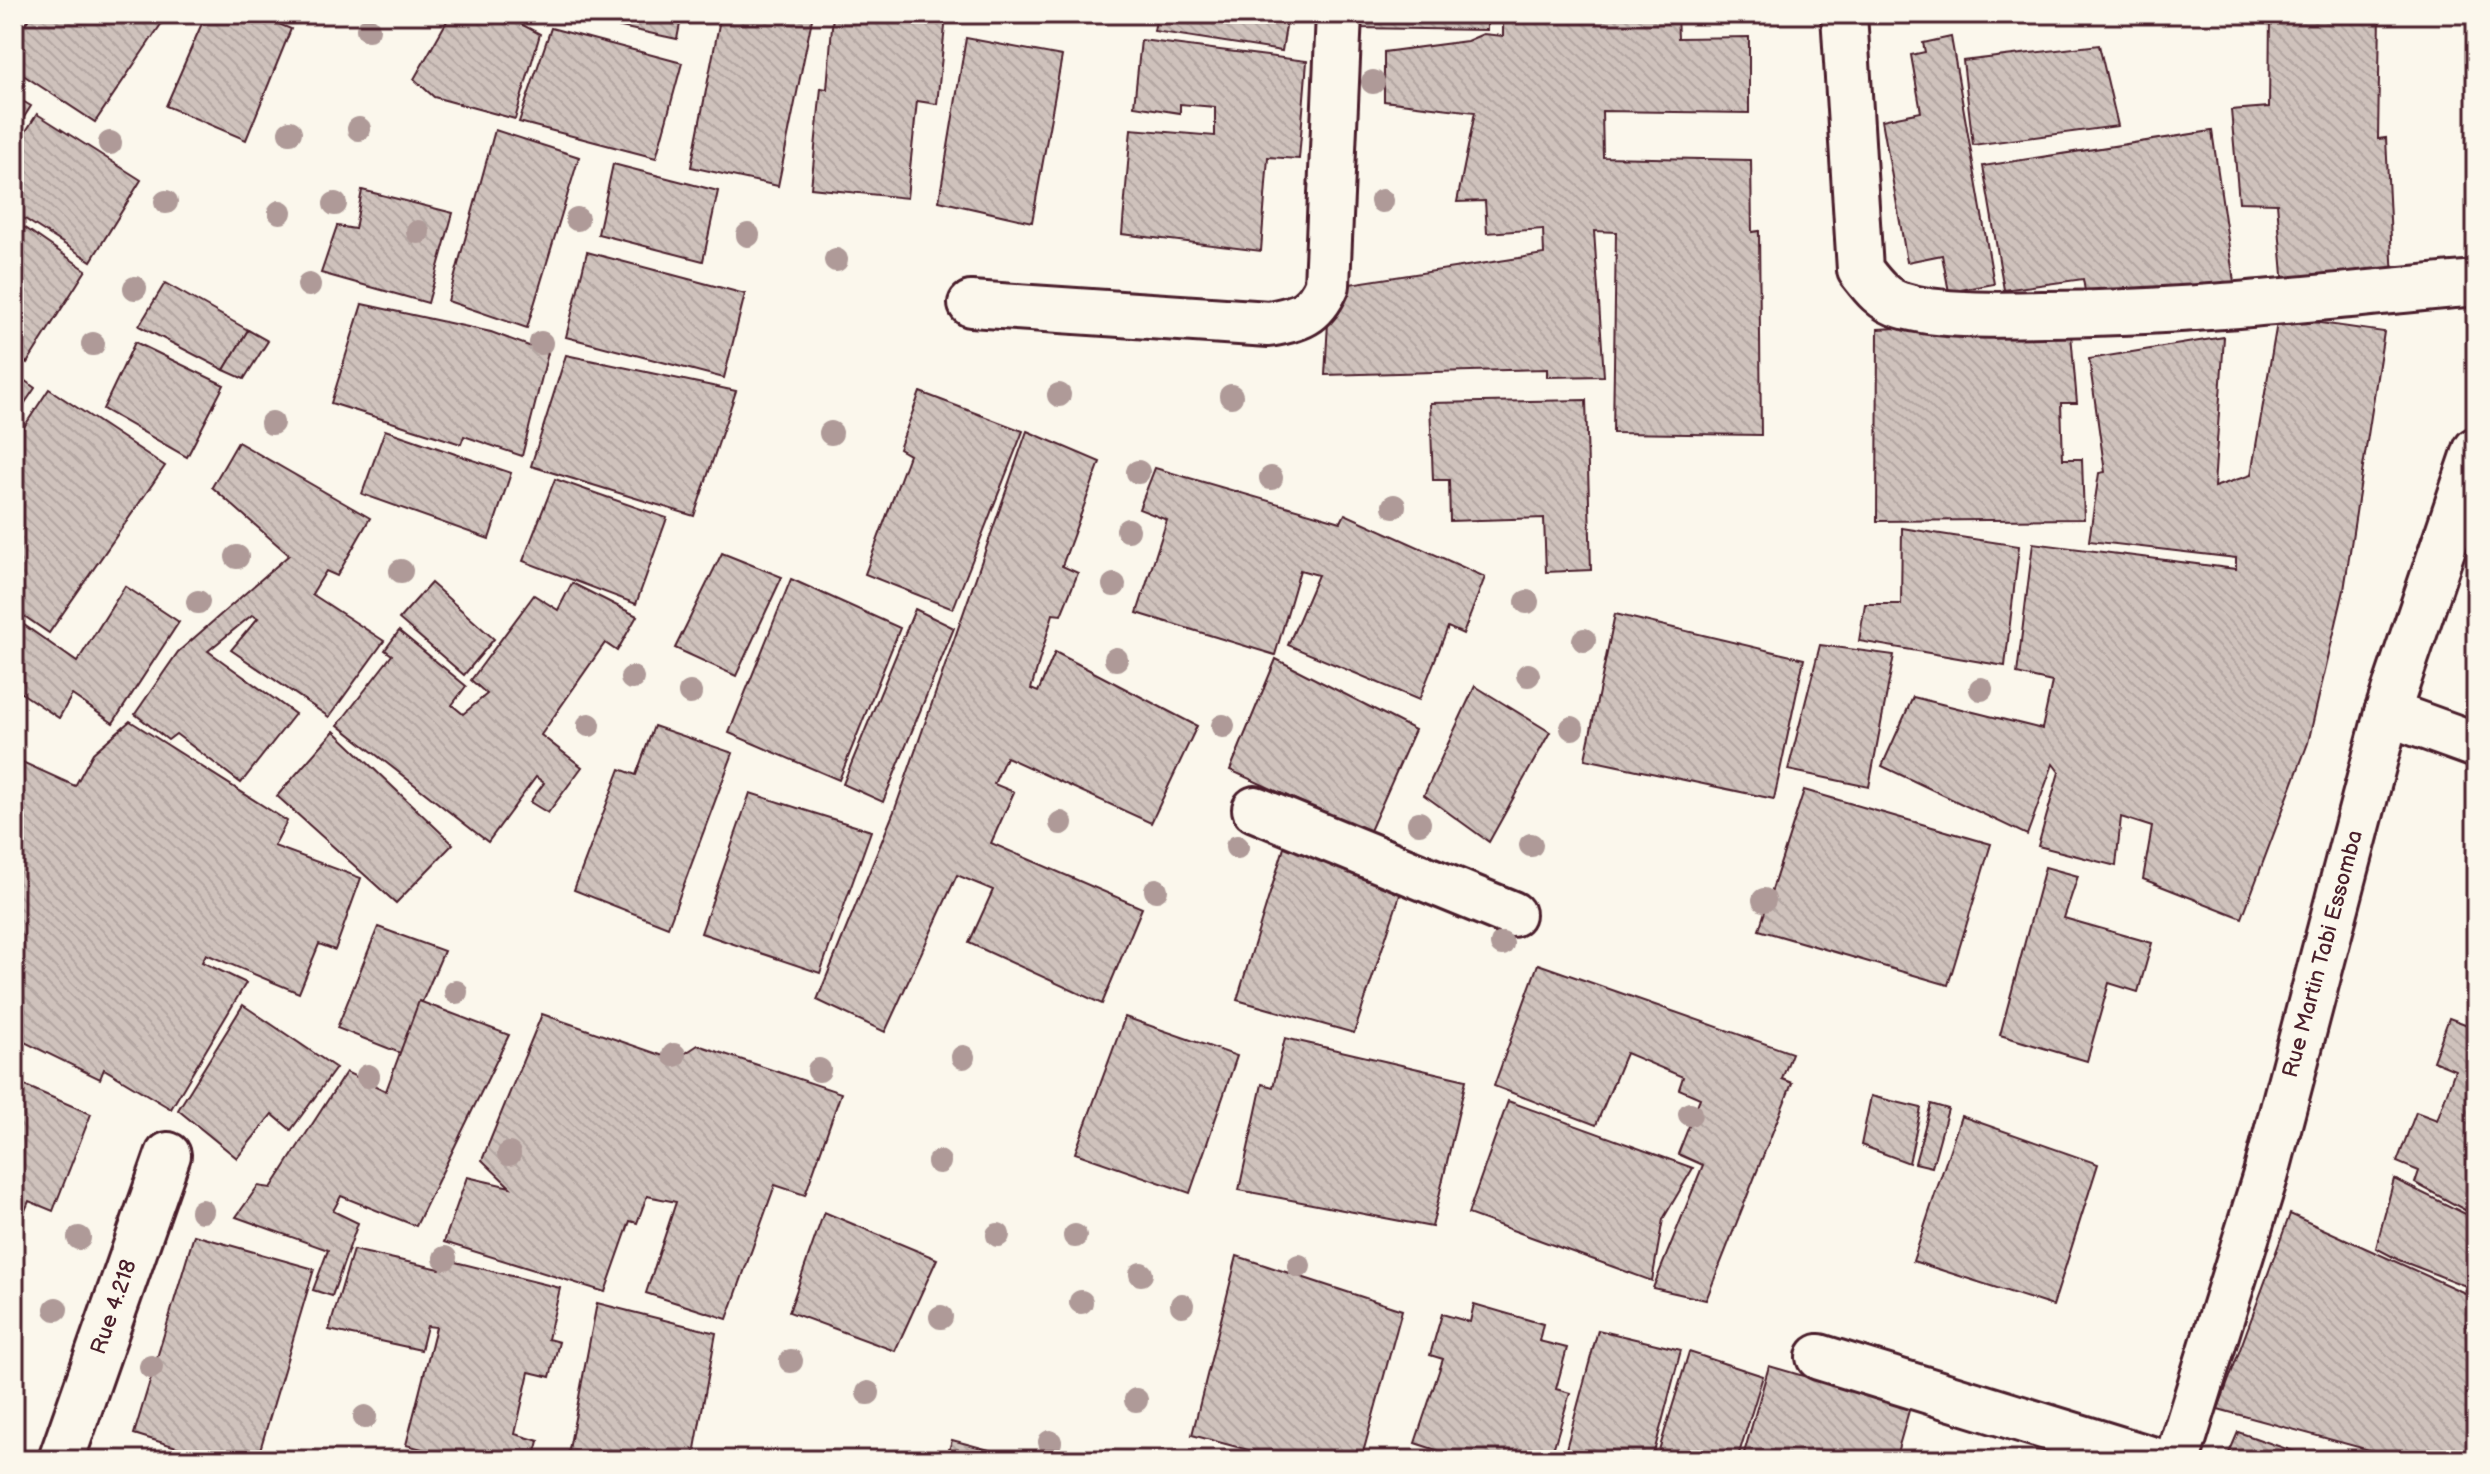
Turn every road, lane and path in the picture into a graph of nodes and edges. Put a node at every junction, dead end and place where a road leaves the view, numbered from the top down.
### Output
1 (1339, 14) edge
2 (1844, 14) edge
3 (2476, 283) edge
4 (971, 304) dead end
5 (2476, 450) edge
6 (2387, 713) junction
7 (2476, 745) edge
8 (1255, 809) dead end
9 (1512, 914) dead end
10 (168, 1155) dead end
11 (1819, 1357) dead end
12 (61, 1460) edge
13 (2154, 1460) edge
14 (2177, 1460) edge

1 - 4 street
2 - 3 street
5 - 6 street, Rue Martin Tabi Essomba
6 - 7 street
6 - 14 street, Rue Martin Tabi Essomba
8 - 9 street
10 - 12 street, Rue 4.218
11 - 13 street

